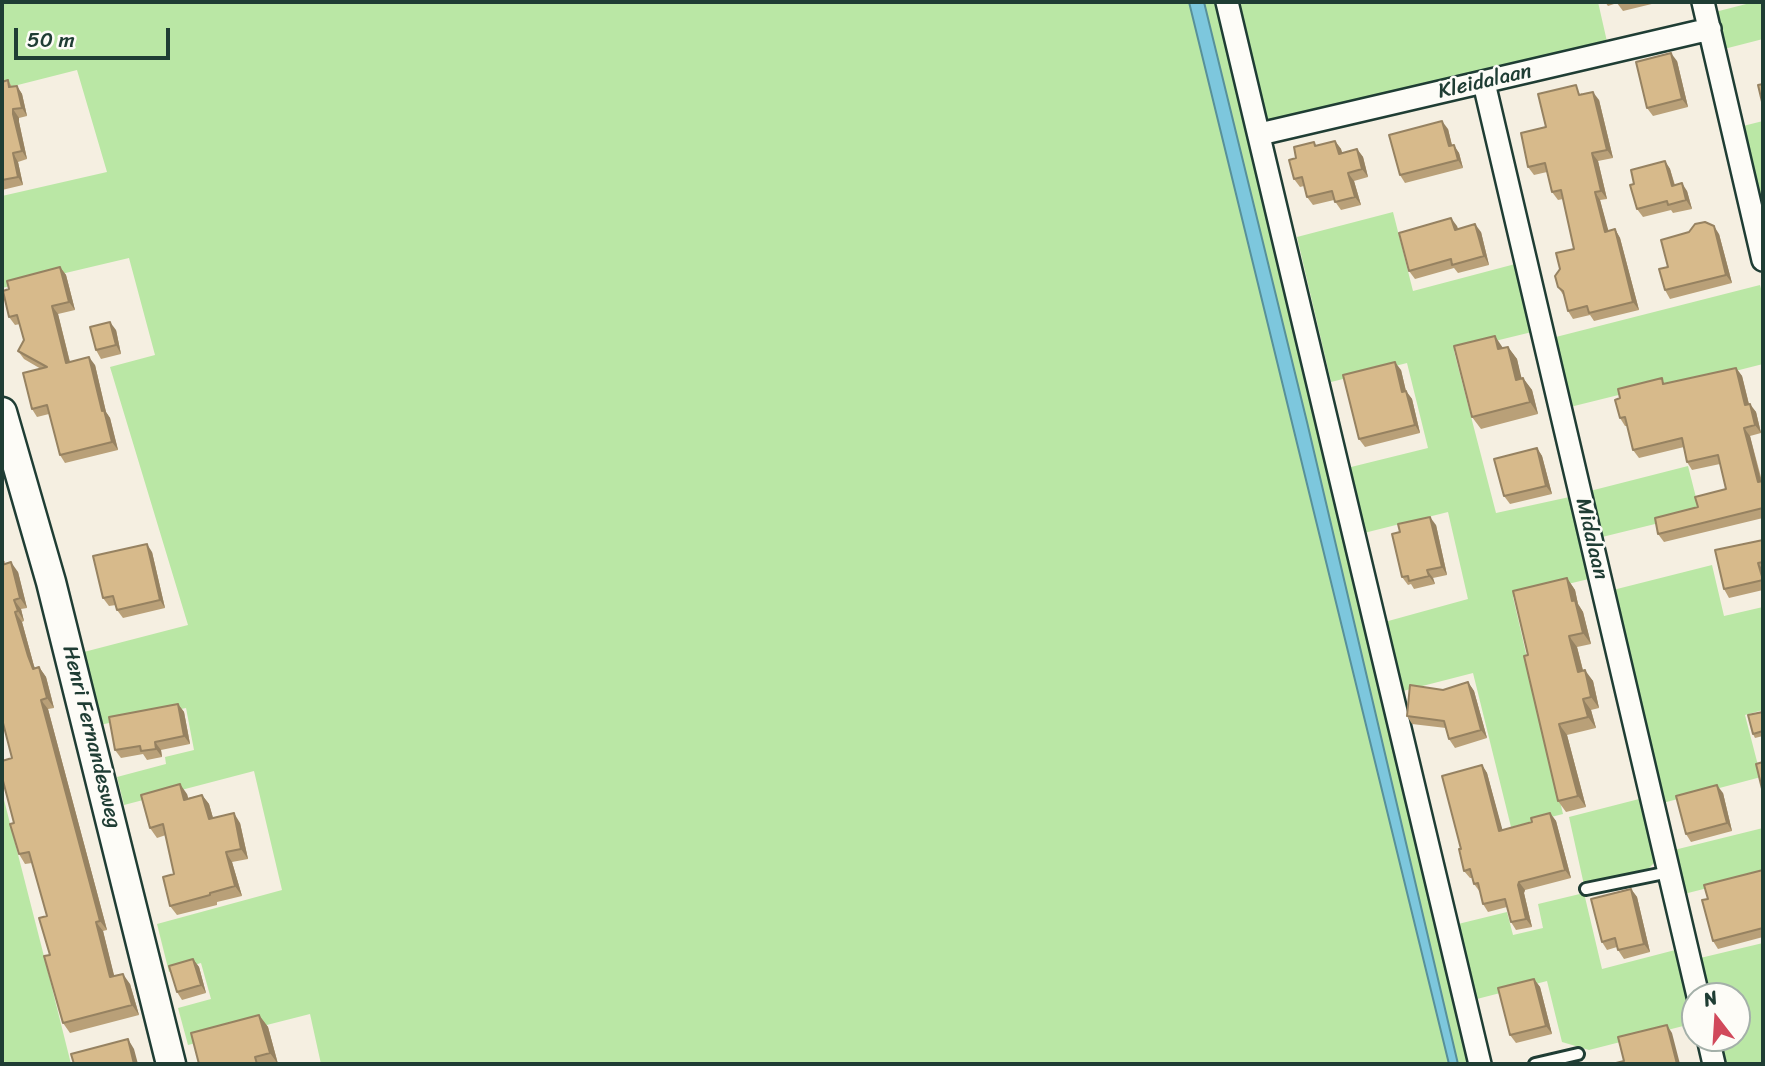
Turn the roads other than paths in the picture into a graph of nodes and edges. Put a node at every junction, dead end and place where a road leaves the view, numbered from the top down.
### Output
1 (1227, 2) edge
2 (1703, 2) edge
3 (1710, 29) junction
4 (1484, 83) junction
5 (1260, 134) junction
6 (1763, 260) edge
7 (2, 412) edge
8 (1669, 872) junction
9 (1587, 889) dead end
10 (1695, 982) edge
11 (1578, 1054) dead end
12 (171, 1064) edge
13 (1480, 1064) edge
14 (1535, 1064) edge

1 - 5 street
2 - 3 street
3 - 4 street, Kleidalaan
3 - 6 street
4 - 5 street, Kleidalaan
4 - 8 street, Midalaan
5 - 13 street
7 - 12 street, Henri Fernandesweg
8 - 9 lane
8 - 10 street, Midalaan
11 - 14 lane

